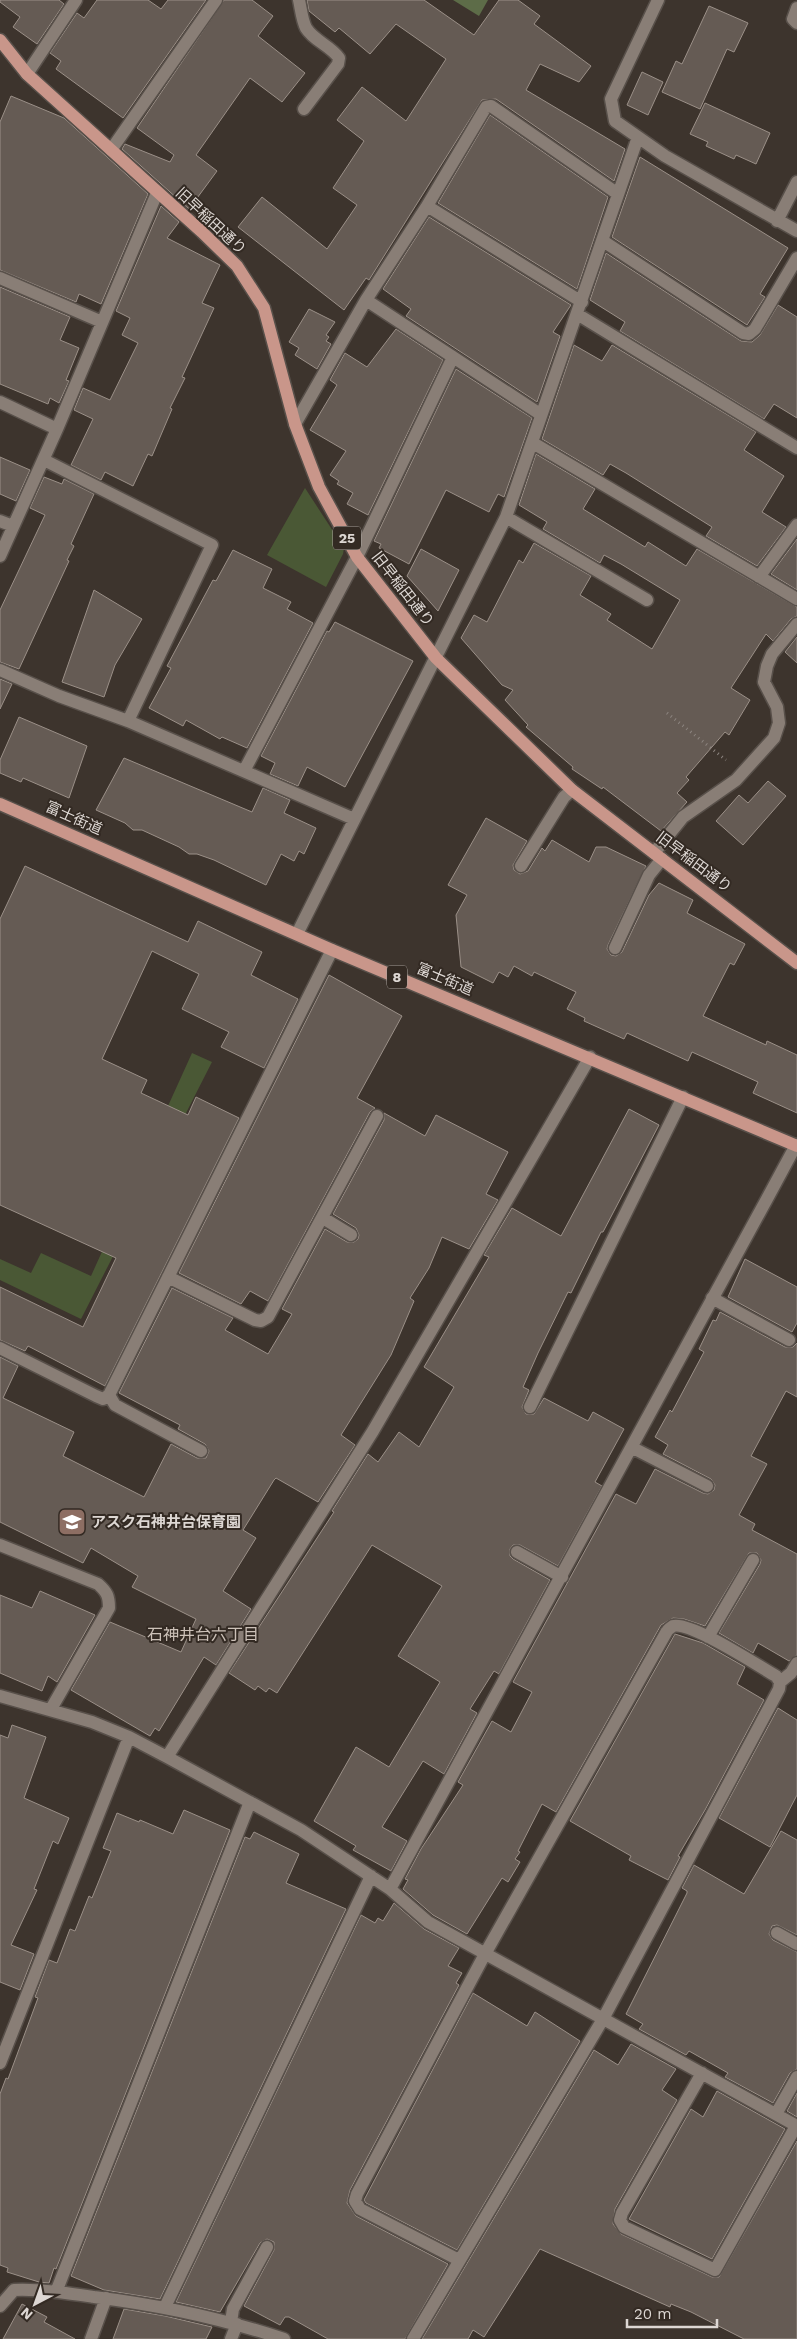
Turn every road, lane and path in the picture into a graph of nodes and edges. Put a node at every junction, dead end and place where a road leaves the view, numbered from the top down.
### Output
1 (76, 0) edge
2 (216, 0) edge
3 (294, 0) edge
4 (299, 0) edge
5 (658, 0) edge
6 (797, 8) edge
7 (797, 23) edge
8 (0, 40) edge
9 (27, 74) junction
10 (304, 110) dead end
11 (638, 137) junction
12 (111, 150) junction
13 (797, 182) edge
14 (157, 193) junction
15 (618, 194) junction
16 (428, 206) junction
17 (777, 221) junction
18 (797, 231) edge
19 (603, 241) junction
20 (797, 258) edge
21 (0, 278) edge
22 (366, 300) junction
23 (580, 308) junction
24 (102, 322) junction
25 (453, 357) junction
26 (0, 402) edge
27 (540, 414) junction
28 (296, 424) junction
29 (58, 429) junction
30 (533, 442) junction
31 (797, 448) edge
32 (44, 460) junction
33 (506, 517) junction
34 (0, 520) edge
35 (797, 525) edge
36 (13, 526) junction
37 (0, 556) edge
38 (357, 557) junction
39 (759, 577) junction
40 (647, 600) dead end
41 (797, 600) edge
42 (797, 624) edge
43 (436, 658) junction
44 (0, 670) edge
45 (667, 713) dead end
46 (128, 721) junction
47 (244, 771) junction
48 (742, 773) junction
49 (572, 790) junction
50 (0, 804) edge
51 (354, 819) junction
52 (658, 856) junction
53 (521, 866) dead end
54 (297, 934) junction
55 (615, 948) dead end
56 (332, 950) junction
57 (797, 964) edge
58 (590, 1057) junction
59 (683, 1097) junction
60 (377, 1116) dead end
61 (797, 1145) edge
62 (323, 1218) junction
63 (351, 1235) dead end
64 (168, 1278) junction
65 (712, 1298) junction
66 (789, 1340) dead end
67 (0, 1348) edge
68 (108, 1395) junction
69 (530, 1407) dead end
70 (633, 1448) junction
71 (201, 1451) dead end
72 (707, 1486) dead end
73 (0, 1545) edge
74 (517, 1552) dead end
75 (753, 1560) dead end
76 (562, 1576) junction
77 (708, 1636) junction
78 (797, 1663) edge
79 (780, 1682) junction
80 (1, 1698) edge
81 (51, 1709) junction
82 (129, 1737) junction
83 (167, 1757) junction
84 (250, 1802) junction
85 (371, 1876) junction
86 (390, 1889) junction
87 (777, 1933) dead end
88 (797, 1944) edge
89 (485, 1954) junction
90 (603, 2019) junction
91 (0, 2063) edge
92 (702, 2073) junction
93 (797, 2077) edge
94 (776, 2114) junction
95 (797, 2126) edge
96 (267, 2247) dead end
97 (459, 2260) junction
98 (56, 2292) junction
99 (106, 2298) junction
100 (0, 2306) edge
101 (165, 2307) junction
102 (234, 2323) junction
103 (91, 2339) edge
104 (231, 2339) edge
105 (284, 2339) edge
106 (413, 2339) edge

1 - 9 street
2 - 12 street
3 - 4 street
4 - 10 street
5 - 11 street
6 - 7 street
8 - 9 main road, 旧早稲田通り / 25
9 - 12 main road, 旧早稲田通り / 25
11 - 15 street
11 - 17 street
12 - 14 main road, 旧早稲田通り / 25
13 - 17 street
14 - 24 street
14 - 28 main road, 旧早稲田通り / 25
15 - 16 street
15 - 19 street
16 - 22 street
16 - 23 street
17 - 18 street
19 - 20 street
19 - 23 street
21 - 24 street
22 - 25 street
22 - 28 street
23 - 27 street
23 - 31 street
24 - 29 street
25 - 27 street
25 - 38 street
26 - 29 street
27 - 30 street
28 - 38 main road, 旧早稲田通り / 25
29 - 32 street
30 - 33 street
30 - 39 street
32 - 36 street
32 - 46 street
33 - 40 street
33 - 43 street
34 - 36 street
35 - 39 street
36 - 37 street
38 - 43 main road, 旧早稲田通り / 25
38 - 47 street
39 - 41 street
42 - 48 street
43 - 49 main road, 旧早稲田通り / 25
43 - 51 street
44 - 46 street
45 - 48 path
46 - 47 street
47 - 51 street
48 - 52 street
49 - 52 main road, 旧早稲田通り / 25
49 - 53 street
50 - 54 main road, 富士街道 / 8
51 - 54 street
52 - 55 street
52 - 57 main road, 旧早稲田通り / 25
54 - 56 main road, 富士街道 / 8
56 - 58 main road, 富士街道 / 8
56 - 64 street
58 - 59 main road, 富士街道 / 8
58 - 83 street
59 - 61 main road, 富士街道 / 8
59 - 69 street
60 - 62 street
61 - 65 street
62 - 63 street
62 - 64 street
64 - 68 street
65 - 66 street
65 - 70 street
67 - 68 street
68 - 71 street
70 - 72 street
70 - 76 street
73 - 81 street
74 - 76 street
75 - 77 street
76 - 86 street
77 - 79 street
77 - 89 street
78 - 79 street
79 - 90 street
80 - 81 street
81 - 82 street
82 - 83 street
82 - 91 street
83 - 84 street
84 - 85 street
84 - 98 street
85 - 86 street
85 - 101 street
86 - 89 street
87 - 88 street
89 - 90 street
89 - 97 street
90 - 92 street
90 - 97 street
92 - 94 street
92 - 95 street
93 - 94 street
94 - 95 street
96 - 102 street
97 - 106 street
98 - 99 street
98 - 100 street
99 - 101 street
99 - 103 street
101 - 102 street
102 - 104 street
102 - 105 street

